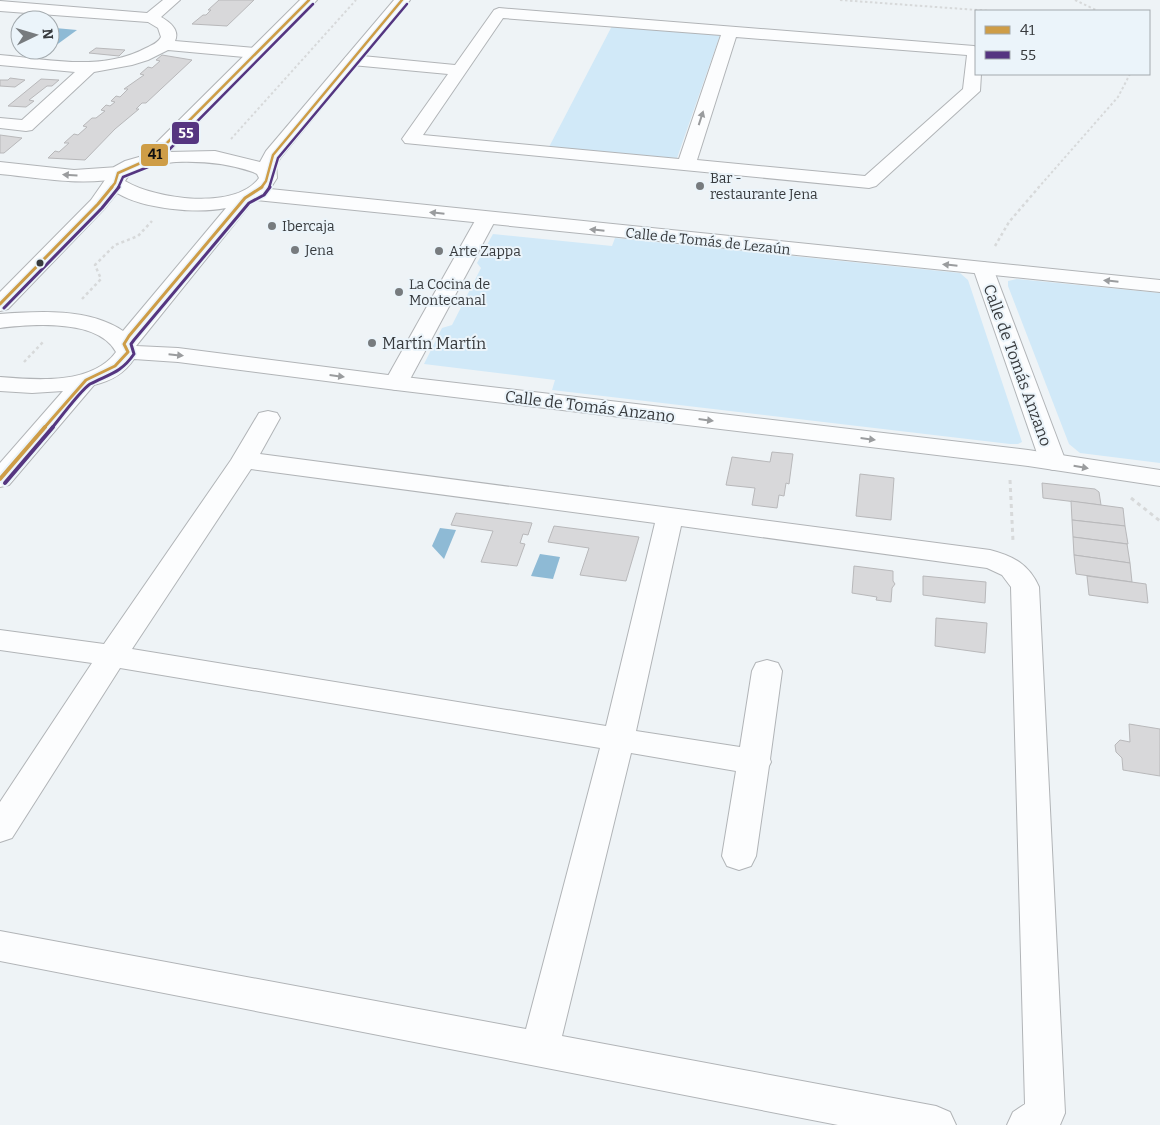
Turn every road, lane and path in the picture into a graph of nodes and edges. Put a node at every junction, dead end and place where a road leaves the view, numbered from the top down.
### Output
1 (172, 0) edge
2 (309, 0) edge
3 (402, 0) edge
4 (840, 0) edge
5 (1075, 0) edge
6 (0, 6) edge
7 (977, 10) edge
8 (1096, 10) edge
9 (151, 18) junction
10 (730, 31) junction
11 (165, 45) junction
12 (256, 53) junction
13 (975, 54) edge
14 (0, 60) edge
15 (352, 60) junction
16 (975, 63) edge
17 (89, 68) junction
18 (459, 70) junction
19 (1129, 75) edge
20 (0, 123) edge
21 (145, 161) junction
22 (686, 164) junction
23 (0, 168) edge
24 (266, 171) junction
25 (117, 178) junction
26 (251, 196) junction
27 (486, 218) junction
28 (989, 269) junction
29 (1160, 286) edge
30 (0, 304) edge
31 (0, 321) edge
32 (126, 348) junction
33 (86, 380) junction
34 (0, 384) edge
35 (396, 384) junction
36 (268, 418) dead end
37 (244, 460) junction
38 (1053, 462) junction
39 (1010, 473) dead end
40 (1160, 478) edge
41 (0, 479) edge
42 (670, 518) junction
43 (1014, 569) junction
44 (0, 640) edge
45 (112, 656) junction
46 (767, 672) dead end
47 (618, 740) junction
48 (755, 762) junction
49 (0, 829) edge
50 (739, 856) dead end
51 (0, 946) edge
52 (540, 1050) junction
53 (936, 1125) edge
54 (1028, 1125) edge

1 - 9 street
2 - 12 street
3 - 15 street
4 - 7 path
5 - 8 path
6 - 9 street
9 - 11 street
10 - 13 street
10 - 18 street
22 -> 10 street
11 - 12 street
11 - 17 street
12 - 21 street
14 - 17 street
15 - 18 street
15 - 24 street
16 - 22 street
17 - 20 street
18 - 22 street
19 - 28 path
21 - 24 street
21 - 25 street
25 -> 23 street
24 - 26 street
25 - 26 street, Calle de Tomás de Lezaún
25 - 30 street
27 -> 26 street, Calle de Tomás de Lezaún
26 - 32 street
28 -> 27 street, Calle de Tomás de Lezaún
27 - 35 street
29 -> 28 street, Calle de Tomás de Lezaún
28 - 38 street, Calle de Tomás Anzano
31 - 32 street
32 - 33 street
32 -> 35 street, Calle de Tomás Anzano
33 - 34 street
33 - 41 street
35 -> 38 street, Calle de Tomás Anzano
36 - 37 street
37 - 42 street
37 - 45 street
38 -> 40 street, Calle de Tomás Anzano
39 - 43 path
42 - 43 street
42 - 47 street
43 - 54 street
44 - 45 street
45 - 47 street
45 - 49 street
46 - 48 street
47 - 48 street
47 - 52 street
48 - 50 street
51 - 52 street
52 - 53 street

